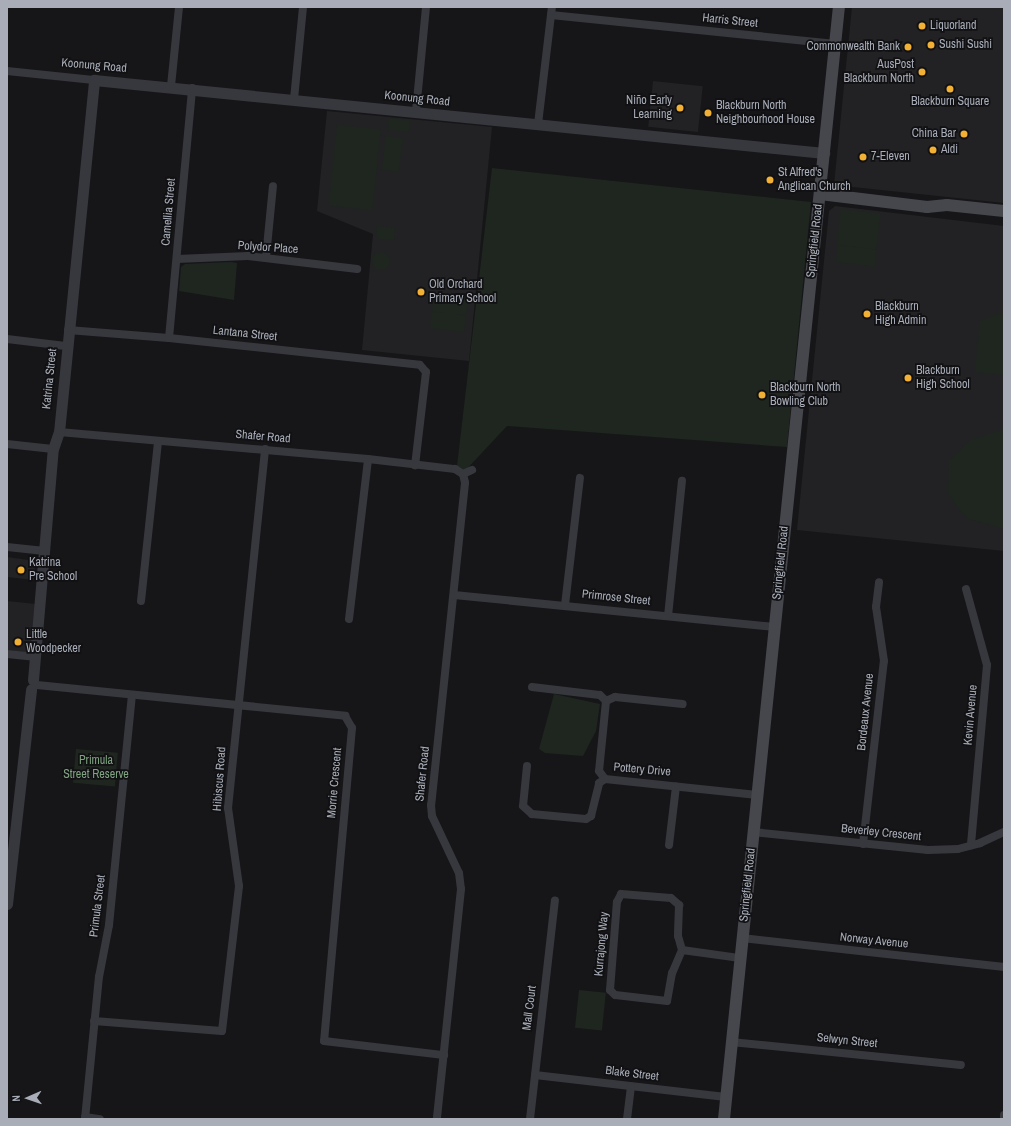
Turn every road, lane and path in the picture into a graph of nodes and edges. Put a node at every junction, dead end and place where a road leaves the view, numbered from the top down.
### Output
1 (179, 7) edge
2 (303, 7) edge
3 (426, 7) edge
4 (840, 7) edge
5 (551, 11) edge
6 (836, 44) junction
7 (7, 70) edge
8 (94, 80) junction
9 (171, 86) junction
10 (192, 88) junction
11 (294, 99) junction
12 (416, 111) junction
13 (538, 124) junction
14 (824, 154) junction
15 (273, 186) dead end
16 (820, 194) junction
17 (1000, 215) edge
18 (266, 257) junction
19 (177, 259) junction
20 (357, 269) dead end
21 (68, 330) junction
22 (169, 338) junction
23 (7, 339) edge
24 (66, 346) junction
25 (59, 432) junction
26 (158, 442) junction
27 (7, 444) edge
28 (54, 449) junction
29 (265, 449) junction
30 (368, 459) junction
31 (415, 465) junction
32 (472, 470) dead end
33 (463, 474) junction
34 (580, 478) dead end
35 (682, 481) dead end
36 (7, 547) edge
37 (45, 551) junction
38 (879, 582) dead end
39 (966, 588) dead end
40 (454, 595) junction
41 (141, 601) dead end
42 (566, 605) junction
43 (668, 616) junction
44 (349, 620) dead end
45 (774, 627) junction
46 (7, 654) edge
47 (34, 657) junction
48 (34, 685) junction
49 (532, 687) dead end
50 (132, 695) junction
51 (606, 701) junction
52 (238, 704) junction
53 (683, 704) dead end
54 (527, 766) dead end
55 (605, 779) junction
56 (676, 786) junction
57 (757, 795) junction
58 (753, 832) junction
59 (1004, 832) edge
60 (863, 844) junction
61 (669, 845) dead end
62 (971, 846) junction
63 (555, 900) dead end
64 (7, 904) edge
65 (742, 938) junction
66 (682, 950) junction
67 (740, 958) junction
68 (1004, 967) edge
69 (94, 1020) junction
70 (731, 1042) junction
71 (444, 1055) junction
72 (961, 1065) dead end
73 (535, 1075) junction
74 (631, 1086) junction
75 (726, 1097) junction
76 (1004, 1115) edge
77 (85, 1118) edge
78 (100, 1119) edge
79 (437, 1119) edge
80 (530, 1119) edge
81 (627, 1119) edge
82 (724, 1119) edge
83 (1004, 1119) edge

1 - 9 street
2 - 11 street
3 - 12 street
4 - 6 main road, Springfield Road
5 - 6 street, Harris Street
5 - 13 street
6 - 14 main road, Springfield Road
7 - 8 street, Koonung Road
8 - 9 street, Koonung Road
8 - 21 street, Katrina Street
9 - 10 street, Koonung Road
10 - 11 street, Koonung Road
10 - 19 street, Camellia Street
11 - 12 street, Koonung Road
12 - 13 street, Koonung Road
13 - 14 street, Koonung Road
14 - 16 main road, Springfield Road
15 - 18 street
16 - 17 main road
16 - 45 main road, Springfield Road
18 - 19 street, Polydor Place
18 - 20 street, Polydor Place
19 - 22 street, Camellia Street
21 - 22 street, Lantana Street
21 - 24 street, Katrina Street
22 - 31 street, Lantana Street
23 - 24 street
24 - 25 street, Katrina Street
25 - 26 street, Shafer Road
25 - 28 street, Katrina Street
26 - 29 street, Shafer Road
26 - 41 street
27 - 28 street
28 - 37 street, Katrina Street
29 - 30 street, Shafer Road
29 - 52 street, Hibiscus Road
30 - 31 street, Shafer Road
30 - 44 street
31 - 33 street, Shafer Road
32 - 33 street
33 - 40 street, Shafer Road
34 - 42 street
35 - 43 street
36 - 37 street
37 - 47 street, Katrina Street
38 - 60 street, Bordeaux Avenue
39 - 62 street, Kevin Avenue
40 - 42 street, Primrose Street
40 - 71 street, Shafer Road
42 - 43 street, Primrose Street
43 - 45 street, Primrose Street
45 - 57 main road, Springfield Road
46 - 47 street
47 - 48 street, Katrina Street
48 - 50 street, Morrie Crescent
48 - 64 street, Katrina Street
49 - 51 street
50 - 52 street, Morrie Crescent
50 - 69 street, Primula Street
51 - 53 street
51 - 55 street, Pottery Drive
52 - 69 street, Hibiscus Road
52 - 71 street, Morrie Crescent
54 - 55 street
55 - 56 street, Pottery Drive
56 - 57 street, Pottery Drive
56 - 61 street
57 - 58 main road, Springfield Road
58 - 60 street, Beverley Crescent
58 - 65 main road, Springfield Road
59 - 62 street, Beverley Crescent
60 - 62 street, Beverley Crescent
63 - 73 street, Mall Court
65 - 67 main road, Springfield Road
65 - 68 street, Norway Avenue
66 - 66 street, Kurrajong Way
66 - 67 street
67 - 70 main road, Springfield Road
69 - 77 street, Primula Street
70 - 72 street, Selwyn Street
70 - 75 main road, Springfield Road
71 - 79 street, Shafer Road
73 - 74 street, Blake Street
73 - 80 street, Mall Court
74 - 75 street, Blake Street
74 - 81 street
75 - 82 main road, Springfield Road
76 - 83 street
77 - 78 street

